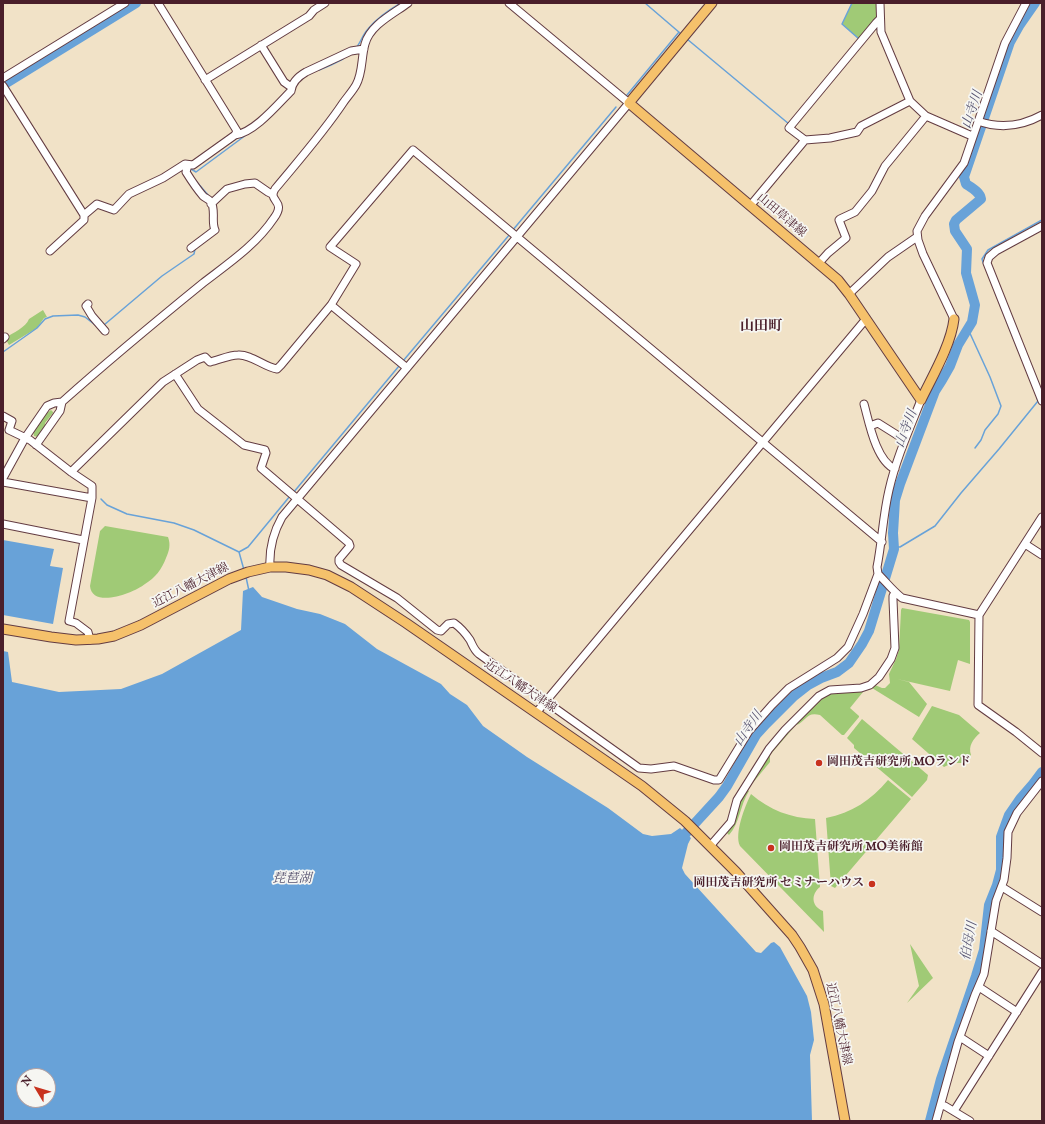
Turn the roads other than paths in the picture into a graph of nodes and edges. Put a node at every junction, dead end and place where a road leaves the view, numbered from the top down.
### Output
1 (125, 3) edge
2 (158, 3) edge
3 (325, 3) edge
4 (408, 3) edge
5 (509, 3) edge
6 (712, 3) edge
7 (880, 3) edge
8 (1026, 3) edge
9 (880, 19) junction
10 (261, 45) junction
11 (364, 49) junction
12 (3, 78) edge
13 (205, 80) junction
14 (3, 86) edge
15 (291, 86) junction
16 (910, 101) junction
17 (629, 104) junction
18 (1042, 115) edge
19 (926, 116) junction
20 (978, 121) junction
21 (235, 135) junction
22 (972, 136) junction
23 (805, 140) junction
24 (188, 165) junction
25 (272, 194) junction
26 (212, 204) junction
27 (750, 206) junction
28 (84, 216) junction
29 (1042, 226) edge
30 (513, 233) junction
31 (917, 237) junction
32 (192, 248) dead end
33 (50, 252) dead end
34 (819, 263) junction
35 (849, 294) junction
36 (88, 304) dead end
37 (331, 305) junction
38 (866, 319) junction
39 (954, 319) joint
40 (105, 331) dead end
41 (403, 364) junction
42 (175, 374) junction
43 (921, 400) junction
44 (1042, 401) edge
45 (62, 402) junction
46 (864, 404) dead end
47 (3, 416) edge
48 (870, 426) junction
49 (25, 438) junction
50 (905, 440) junction
51 (763, 442) junction
52 (36, 445) junction
53 (895, 469) junction
54 (71, 472) junction
55 (3, 478) edge
56 (3, 482) edge
57 (293, 496) junction
58 (92, 498) junction
59 (1042, 517) edge
60 (3, 524) edge
61 (83, 540) junction
62 (882, 542) junction
63 (1025, 544) junction
64 (1042, 555) edge
65 (270, 567) junction
66 (879, 575) junction
67 (895, 593) junction
68 (979, 615) junction
69 (3, 629) edge
70 (90, 640) junction
71 (546, 701) junction
72 (536, 712) junction
73 (1042, 753) edge
74 (1042, 781) edge
75 (711, 845) junction
76 (1002, 887) junction
77 (1042, 912) edge
78 (991, 931) junction
79 (1042, 964) edge
80 (1042, 972) edge
81 (979, 986) junction
82 (1017, 1012) junction
83 (960, 1037) junction
84 (989, 1056) junction
85 (941, 1105) junction
86 (954, 1111) junction
87 (845, 1121) edge
88 (936, 1121) edge
89 (970, 1121) edge

1 - 12 street
2 - 13 street
3 - 10 street
4 - 11 street
5 - 17 street
6 - 17 main road
7 - 9 street
8 - 20 street
9 - 16 street
9 - 23 street
10 - 13 street
10 - 15 street
11 - 15 street
11 - 25 street
13 - 21 street
14 - 28 street
15 - 21 street
16 - 19 street
16 - 23 street
17 - 27 main road, 山田草津線
17 - 30 street
18 - 20 street
19 - 22 street
19 - 34 street
20 - 22 street
21 - 24 street
22 - 31 street
23 - 27 street
24 - 26 street
24 - 28 street
25 - 26 street
25 - 45 street
26 - 32 street
27 - 34 main road, 山田草津線
28 - 33 street
29 - 44 street
30 - 37 street
30 - 41 street
30 - 51 street
31 - 35 street
31 - 39 street
34 - 35 main road, 山田草津線
35 - 38 main road, 山田草津線
36 - 40 street
37 - 41 street
37 - 42 street
38 - 43 main road, 山田草津線
38 - 51 street
39 - 43 main road
41 - 57 street
42 - 54 street
42 - 57 street
43 - 50 street
45 - 49 street
45 - 52 street
46 - 48 street
47 - 49 street
48 - 50 street
48 - 53 street
49 - 52 street
49 - 55 street
50 - 53 street
51 - 62 street
51 - 71 street
52 - 54 street
53 - 62 street
54 - 58 street
56 - 58 street
57 - 65 street
57 - 71 street
58 - 61 street
59 - 63 street
60 - 61 street
61 - 70 street
62 - 66 street
63 - 64 street
63 - 68 street
65 - 70 main road, 近江八幡大津線
65 - 72 main road, 近江八幡大津線
66 - 67 street
66 - 71 street
67 - 68 street
67 - 75 street
68 - 73 street
69 - 70 main road, 近江八幡大津線
71 - 72 street
72 - 75 main road, 近江八幡大津線
74 - 76 street
75 - 87 main road, 近江八幡大津線
76 - 77 street
76 - 78 street
78 - 79 street
78 - 81 street
80 - 82 street
81 - 82 street
81 - 83 street
82 - 84 street
83 - 84 street
83 - 85 street
84 - 86 street
85 - 86 street
85 - 88 street
86 - 89 street

